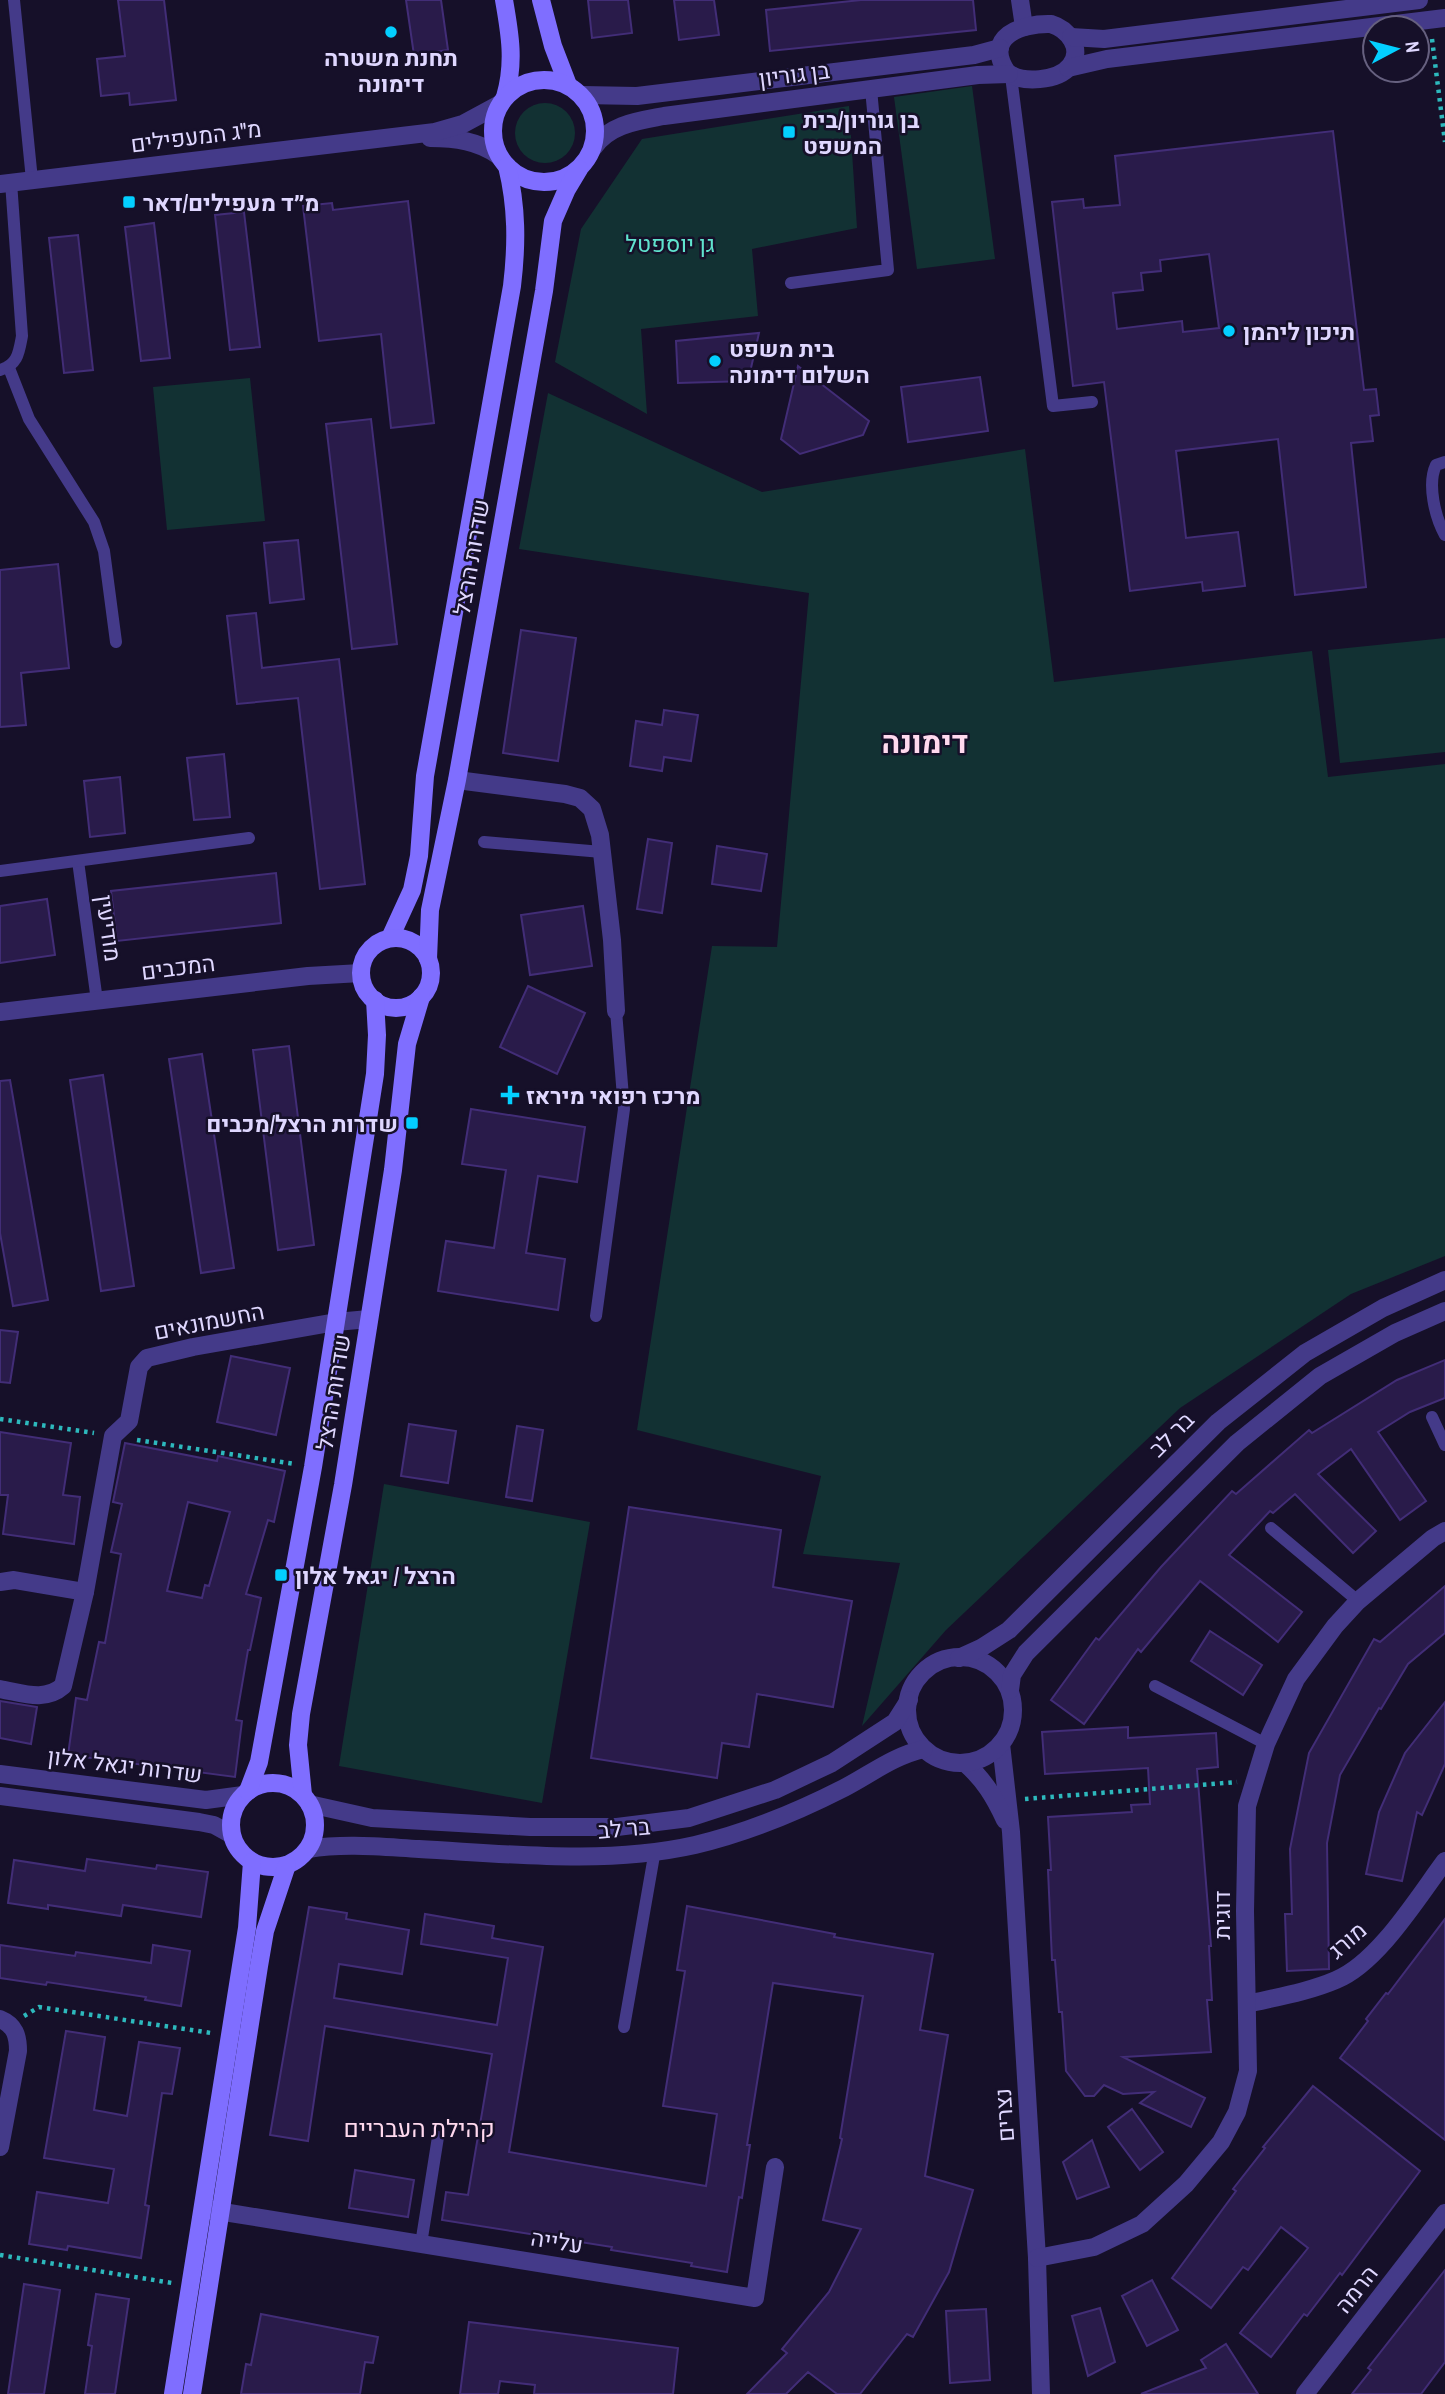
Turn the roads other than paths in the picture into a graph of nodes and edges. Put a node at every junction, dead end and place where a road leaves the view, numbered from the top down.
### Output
1 (14, 0) edge
2 (504, 0) edge
3 (541, 0) edge
4 (1020, 0) edge
5 (1419, 0) edge
6 (1437, 19) edge
7 (1024, 27) junction
8 (1071, 37) junction
9 (1000, 48) junction
10 (1068, 68) junction
11 (1010, 75) junction
12 (871, 89) junction
13 (575, 90) junction
14 (503, 100) junction
15 (398, 137) junction
16 (594, 147) junction
17 (503, 161) junction
18 (579, 169) junction
19 (33, 180) junction
20 (5, 183) edge
21 (791, 283) dead end
22 (5, 369) edge
23 (1092, 402) dead end
24 (1445, 462) edge
25 (1445, 535) edge
26 (116, 642) dead end
27 (457, 780) junction
28 (249, 838) dead end
29 (484, 842) dead end
30 (602, 852) junction
31 (78, 861) junction
32 (0, 871) edge
33 (390, 938) junction
34 (428, 959) junction
35 (361, 973) junction
36 (421, 997) junction
37 (375, 1000) junction
38 (97, 1001) junction
39 (616, 1011) joint
40 (0, 1012) edge
41 (1445, 1280) edge
42 (1445, 1311) edge
43 (596, 1316) dead end
44 (369, 1319) junction
45 (336, 1322) junction
46 (1432, 1417) dead end
47 (1445, 1444) edge
48 (1271, 1528) dead end
49 (1445, 1531) edge
50 (0, 1582) edge
51 (85, 1592) junction
52 (1358, 1601) junction
53 (959, 1658) junction
54 (1155, 1686) dead end
55 (0, 1689) edge
56 (1010, 1690) junction
57 (909, 1700) junction
58 (1001, 1744) junction
59 (1266, 1744) junction
60 (924, 1749) junction
61 (965, 1763) junction
62 (0, 1774) edge
63 (245, 1793) junction
64 (0, 1796) edge
65 (306, 1799) junction
66 (1011, 1832) junction
67 (232, 1835) junction
68 (308, 1849) junction
69 (655, 1850) junction
70 (1445, 1861) edge
71 (253, 1862) junction
72 (287, 1865) junction
73 (1247, 2004) junction
74 (5, 2022) edge
75 (624, 2027) dead end
76 (438, 2137) dead end
77 (0, 2147) edge
78 (775, 2167) dead end
79 (202, 2209) junction
80 (220, 2212) junction
81 (1445, 2213) edge
82 (421, 2244) junction
83 (1037, 2258) junction
84 (173, 2394) edge
85 (192, 2394) edge
86 (1041, 2394) edge
87 (1306, 2394) edge

1 - 19 lane
2 - 14 main road
3 - 13 main road
4 - 7 street
5 - 8 street
6 - 10 street
7 - 8 street
7 - 9 street
8 - 10 street
9 - 11 street
9 - 13 street, בן גוריון
10 - 11 street
11 - 12 street, בן גוריון
11 - 23 lane
12 - 16 street, בן גוריון
12 - 21 lane
13 - 14 main road
13 - 16 main road
14 - 15 street
14 - 17 main road
15 - 17 street
15 - 19 street, מ"ג המעפילים
16 - 18 main road
17 - 18 main road
17 - 33 main road, שדרות הרצל
18 - 27 main road, שדרות הרצל
19 - 20 street, מ"ג המעפילים
20 - 22 lane
22 - 26 lane
24 - 25 lane
27 - 30 street
27 - 34 main road, שדרות הרצל
28 - 31 lane
29 - 30 lane
30 - 39 street
31 - 32 lane
31 - 38 lane, מודיעין
33 - 34 main road
33 - 35 main road
34 - 36 main road
35 - 37 main road
35 - 38 street, המכבים
36 - 37 main road
36 - 44 main road, שדרות הרצל
37 - 45 main road, שדרות הרצל
38 - 40 street, המכבים
39 - 43 lane
41 - 53 street, בר לב
42 - 56 street
44 - 45 street, החשמונאים
44 - 65 main road, שדרות הרצל
45 - 51 street, החשמונאים
45 - 63 main road, שדרות הרצל
46 - 47 lane
48 - 52 lane
49 - 52 street, דוגית
50 - 51 street
51 - 55 street
52 - 59 street, דוגית
53 - 56 street
53 - 57 street
54 - 59 lane
56 - 58 street
57 - 60 street
57 - 65 street, בר לב
58 - 61 street
58 - 66 street, נצרים
59 - 73 street, דוגית
60 - 61 street
60 - 69 street, בר לב
61 - 66 street, נצרים
62 - 63 street, שדרות יגאל אלון
63 - 65 main road
63 - 67 main road
64 - 67 street, שדרות יגאל אלון
65 - 68 main road
66 - 83 street, נצרים
67 - 71 main road
68 - 69 street, בר לב
68 - 72 main road
69 - 75 lane
70 - 73 street, מורג
71 - 72 main road
71 - 79 main road
72 - 80 main road
73 - 83 street, דוגית
74 - 77 street
76 - 82 lane
78 - 82 street, עלייה
79 - 80 street, עלייה
79 - 84 main road
80 - 82 street, עלייה
80 - 85 main road
81 - 87 street, הרמה
83 - 86 street, נצרים

